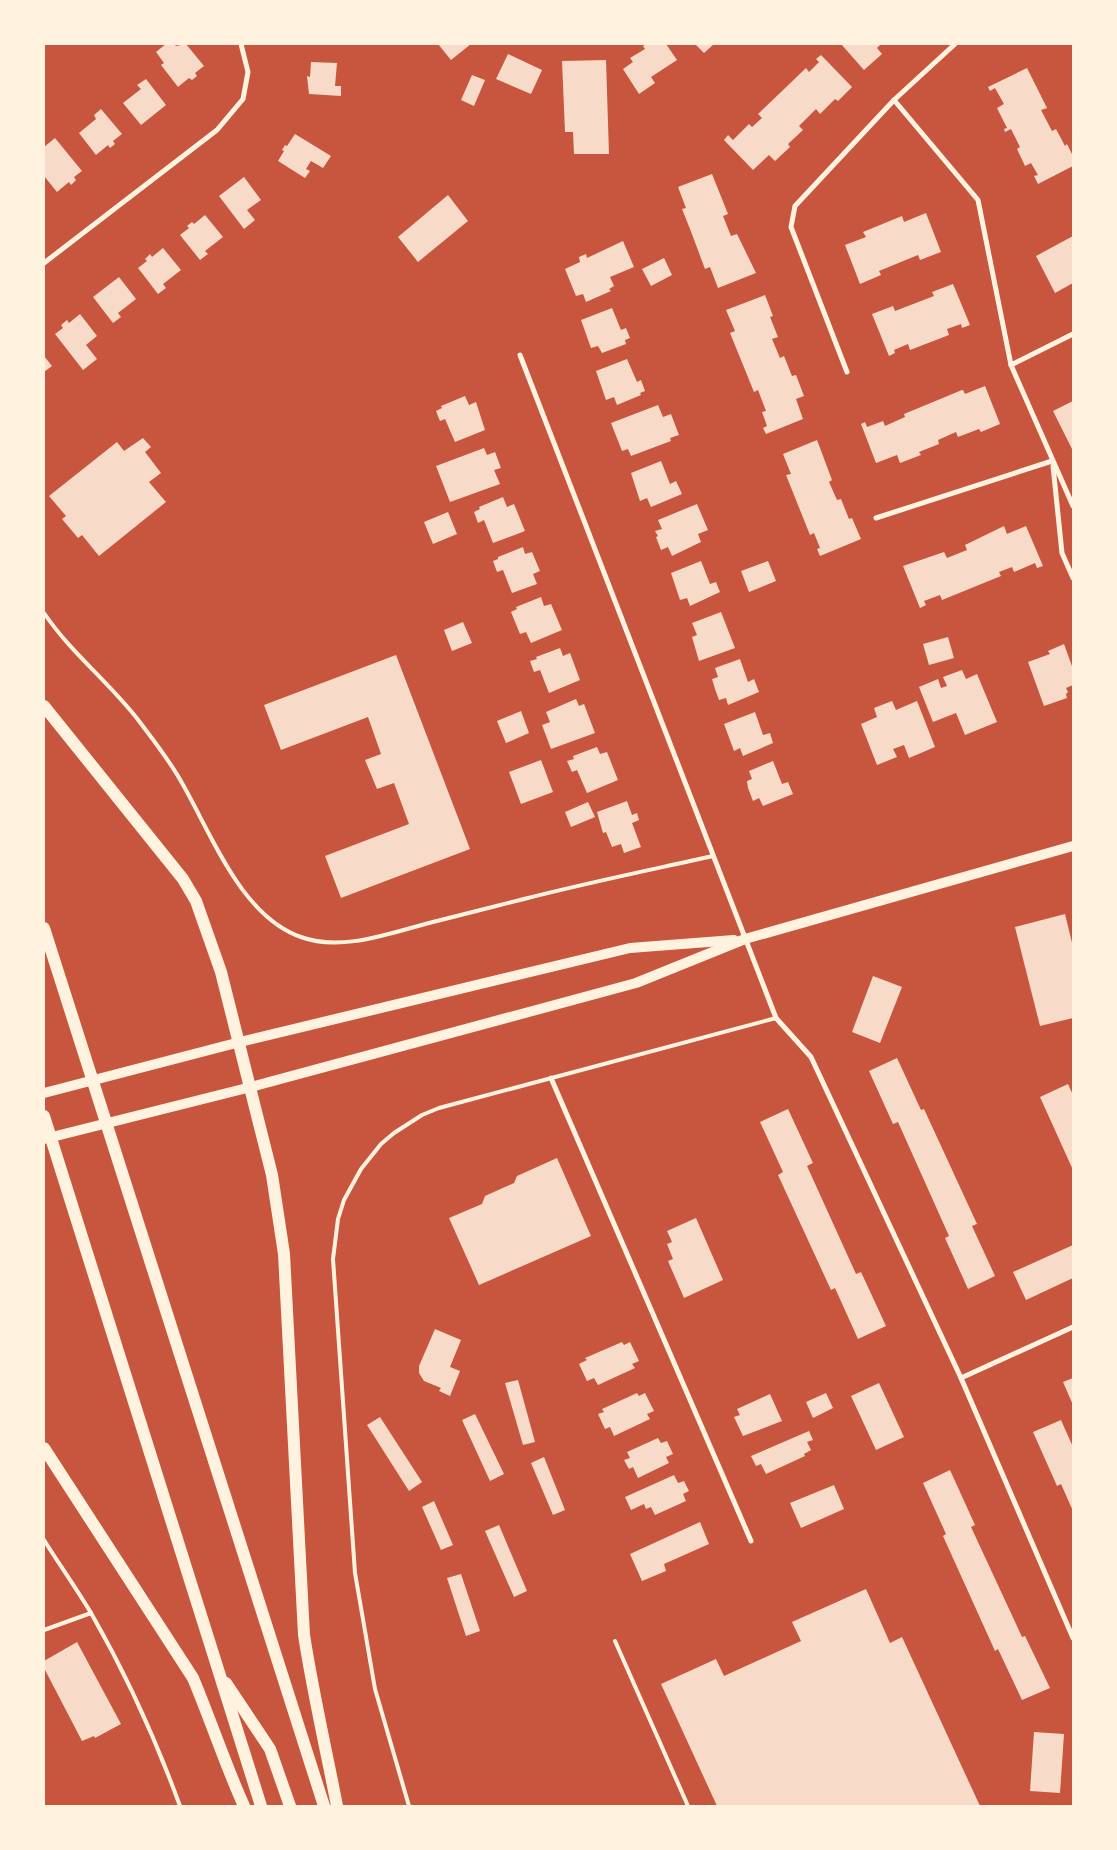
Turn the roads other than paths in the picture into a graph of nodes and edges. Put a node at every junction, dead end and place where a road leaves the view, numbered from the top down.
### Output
1 (240, 44) edge
2 (955, 44) edge
3 (894, 100) junction
4 (44, 263) edge
5 (1073, 334) edge
6 (520, 355) dead end
7 (1011, 365) junction
8 (847, 372) dead end
9 (1052, 460) junction
10 (1073, 506) edge
11 (876, 518) dead end
12 (1073, 578) edge
13 (44, 613) edge
14 (44, 706) edge
15 (1073, 846) edge
16 (713, 856) junction
17 (44, 928) edge
18 (745, 939) junction
19 (776, 1018) junction
20 (240, 1042) junction
21 (550, 1078) junction
22 (251, 1087) junction
23 (44, 1093) edge
24 (44, 1116) edge
25 (44, 1139) edge
26 (1073, 1327) edge
27 (961, 1378) junction
28 (44, 1448) edge
29 (44, 1540) edge
30 (751, 1541) dead end
31 (91, 1614) junction
32 (44, 1630) edge
33 (1073, 1638) edge
34 (615, 1641) dead end
35 (219, 1673) junction
36 (180, 1806) edge
37 (244, 1806) edge
38 (261, 1806) edge
39 (290, 1806) edge
40 (324, 1806) edge
41 (337, 1806) edge
42 (409, 1806) edge
43 (688, 1806) edge

1 - 4 street
2 - 3 street
3 - 7 street
3 - 8 street
5 - 7 street
6 - 16 street
7 - 9 street
9 - 10 street
9 - 11 street
9 - 12 street
13 - 16 lane
14 - 20 main road
15 - 18 main road
16 - 18 street
17 - 40 main road
18 - 19 street
18 - 20 main road
18 - 22 main road
19 - 21 lane
19 - 27 street
20 - 22 main road
20 - 23 main road
21 - 30 street
21 - 42 lane
22 - 25 main road
22 - 41 main road
24 - 35 main road
26 - 27 street
27 - 33 street
28 - 37 main road
29 - 31 lane
31 - 32 lane
31 - 36 lane
34 - 43 lane
35 - 38 main road
35 - 39 main road

